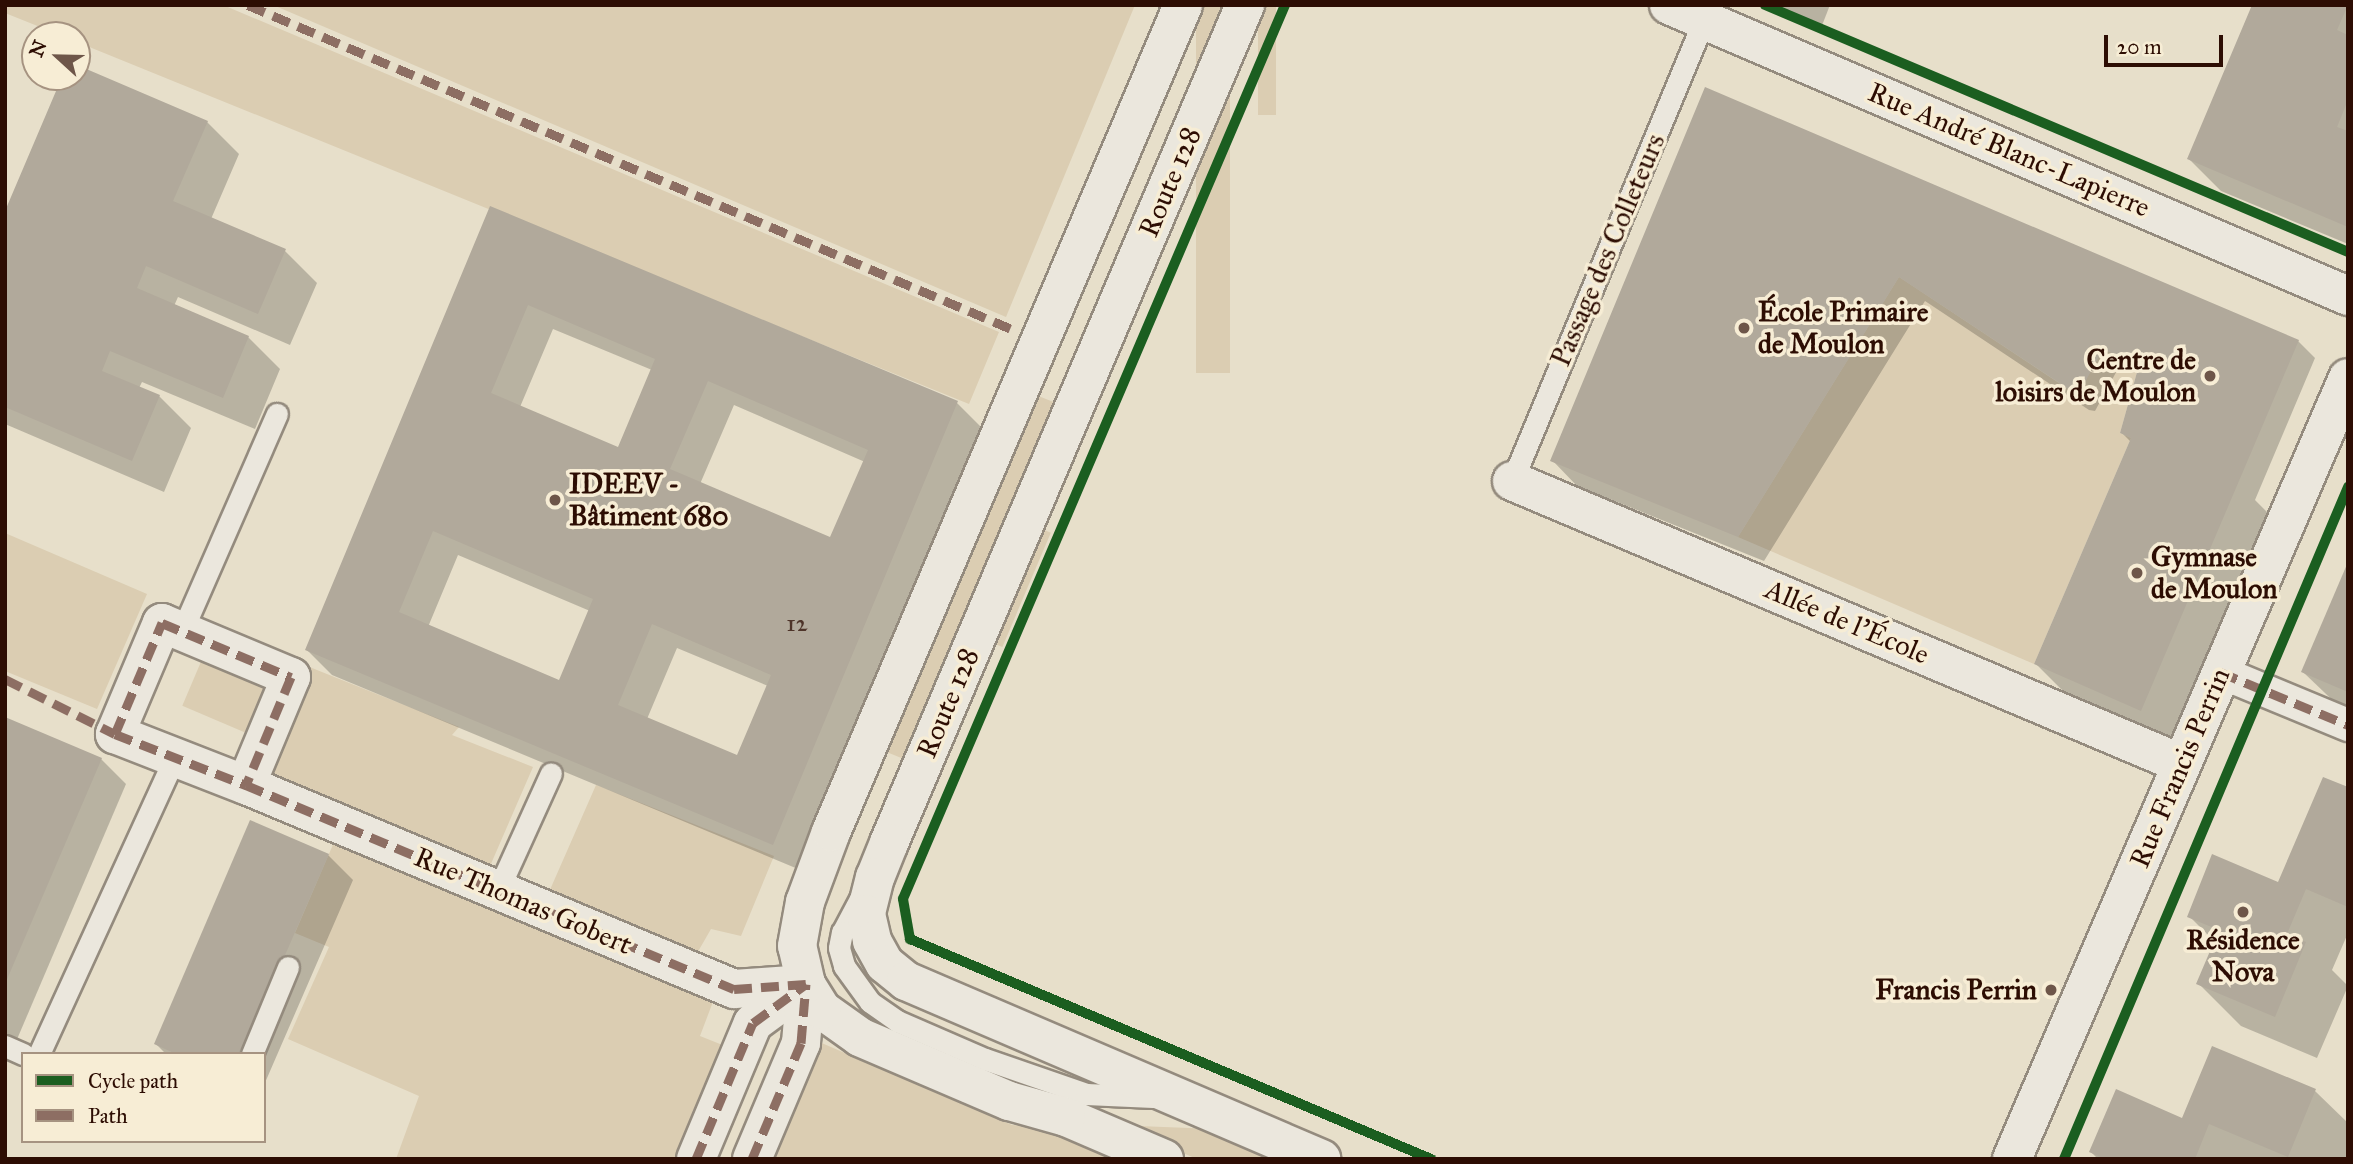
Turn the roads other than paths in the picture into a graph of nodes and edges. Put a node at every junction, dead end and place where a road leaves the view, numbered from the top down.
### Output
1 (1183, 5) edge
2 (1245, 5) edge
3 (1687, 13) edge
4 (2348, 296) edge
5 (2348, 377) edge
6 (277, 414) dead end
7 (1512, 481) joint
8 (182, 631) junction
9 (2220, 671) junction
10 (2348, 725) edge
11 (175, 757) junction
12 (2182, 764) junction
13 (551, 774) dead end
14 (246, 785) junction
15 (875, 877) junction
16 (498, 890) junction
17 (844, 966) junction
18 (288, 967) dead end
19 (806, 984) junction
20 (5, 1046) edge
21 (40, 1052) edge
22 (253, 1052) edge
23 (21, 1053) edge
24 (1176, 1098) junction
25 (701, 1157) edge
26 (752, 1159) edge
27 (1164, 1159) edge
28 (1321, 1159) edge
29 (2012, 1159) edge

1 - 19 street, Route 128
2 - 15 street, Route 128
3 - 4 street, Rue André Blanc-Lapierre
3 - 7 lane, Passage des Colleteurs
5 - 9 street, Rue Francis Perrin
6 - 8 lane
7 - 12 street, Allée de l'École
8 - 11 street, Rue Thomas Gobert
8 - 14 street
9 - 10 street
9 - 12 street, Rue Francis Perrin
11 - 14 street, Rue Thomas Gobert
11 - 21 lane
12 - 29 street, Rue Francis Perrin
13 - 16 lane
14 - 16 street, Rue Thomas Gobert
15 - 17 lane
15 - 24 street, Route 128
16 - 19 street, Rue Thomas Gobert
17 - 19 lane
17 - 24 lane
18 - 22 lane
19 - 25 street
19 - 26 street
19 - 27 street, Route 128
20 - 23 lane
24 - 28 street, Route 128

